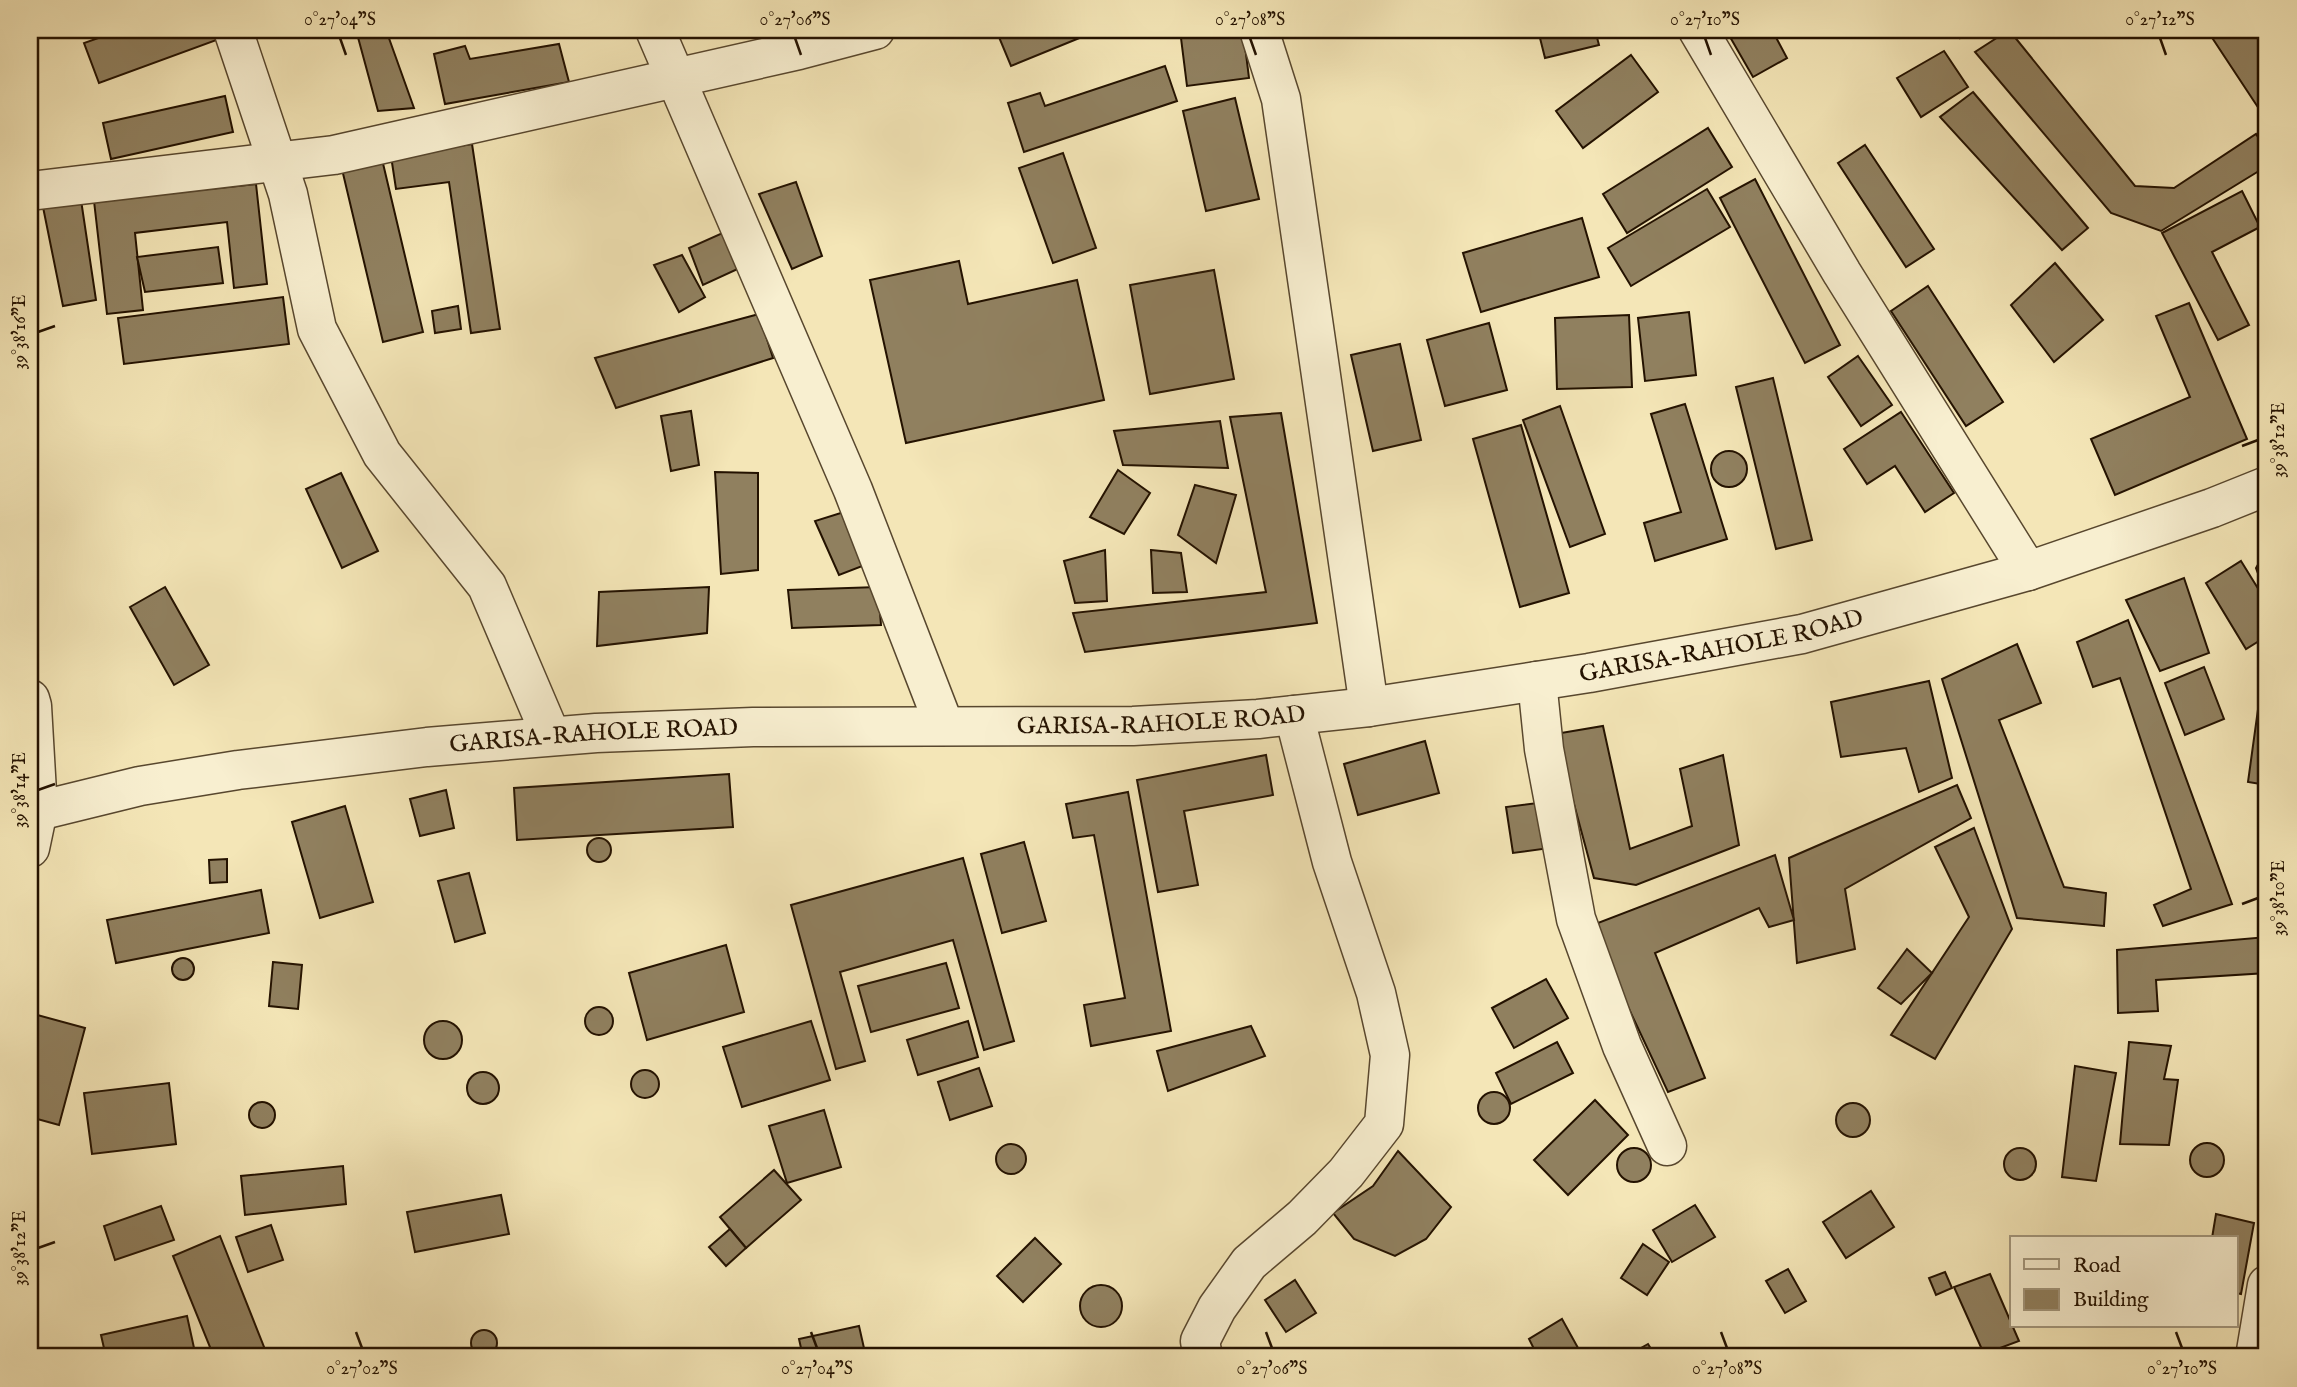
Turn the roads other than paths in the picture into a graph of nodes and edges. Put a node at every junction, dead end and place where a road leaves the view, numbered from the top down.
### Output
1 (233, 30) edge
2 (655, 30) edge
3 (875, 30) edge
4 (1259, 30) edge
5 (1698, 30) edge
6 (676, 77) junction
7 (278, 162) junction
8 (30, 191) edge
9 (2267, 485) edge
10 (2028, 571) junction
11 (1537, 681) junction
12 (30, 699) edge
13 (1369, 707) junction
14 (1294, 715) junction
15 (944, 725) junction
16 (551, 736) junction
17 (34, 811) edge
18 (30, 848) edge
19 (1667, 1146) dead end
20 (2267, 1285) edge
21 (1203, 1357) edge
22 (2255, 1357) edge

1 - 7 street
2 - 6 street
3 - 6 street
4 - 13 street
5 - 10 street
6 - 7 street
6 - 15 street
7 - 8 street
7 - 16 street
9 - 10 street, GARISA-RAHOLE ROAD
10 - 11 street, GARISA-RAHOLE ROAD
11 - 13 street, GARISA-RAHOLE ROAD
11 - 19 street
12 - 17 street
13 - 14 street, GARISA-RAHOLE ROAD
14 - 15 street, GARISA-RAHOLE ROAD
14 - 21 street
15 - 16 street, GARISA-RAHOLE ROAD
16 - 17 street, GARISA-RAHOLE ROAD
17 - 18 street
20 - 22 street

